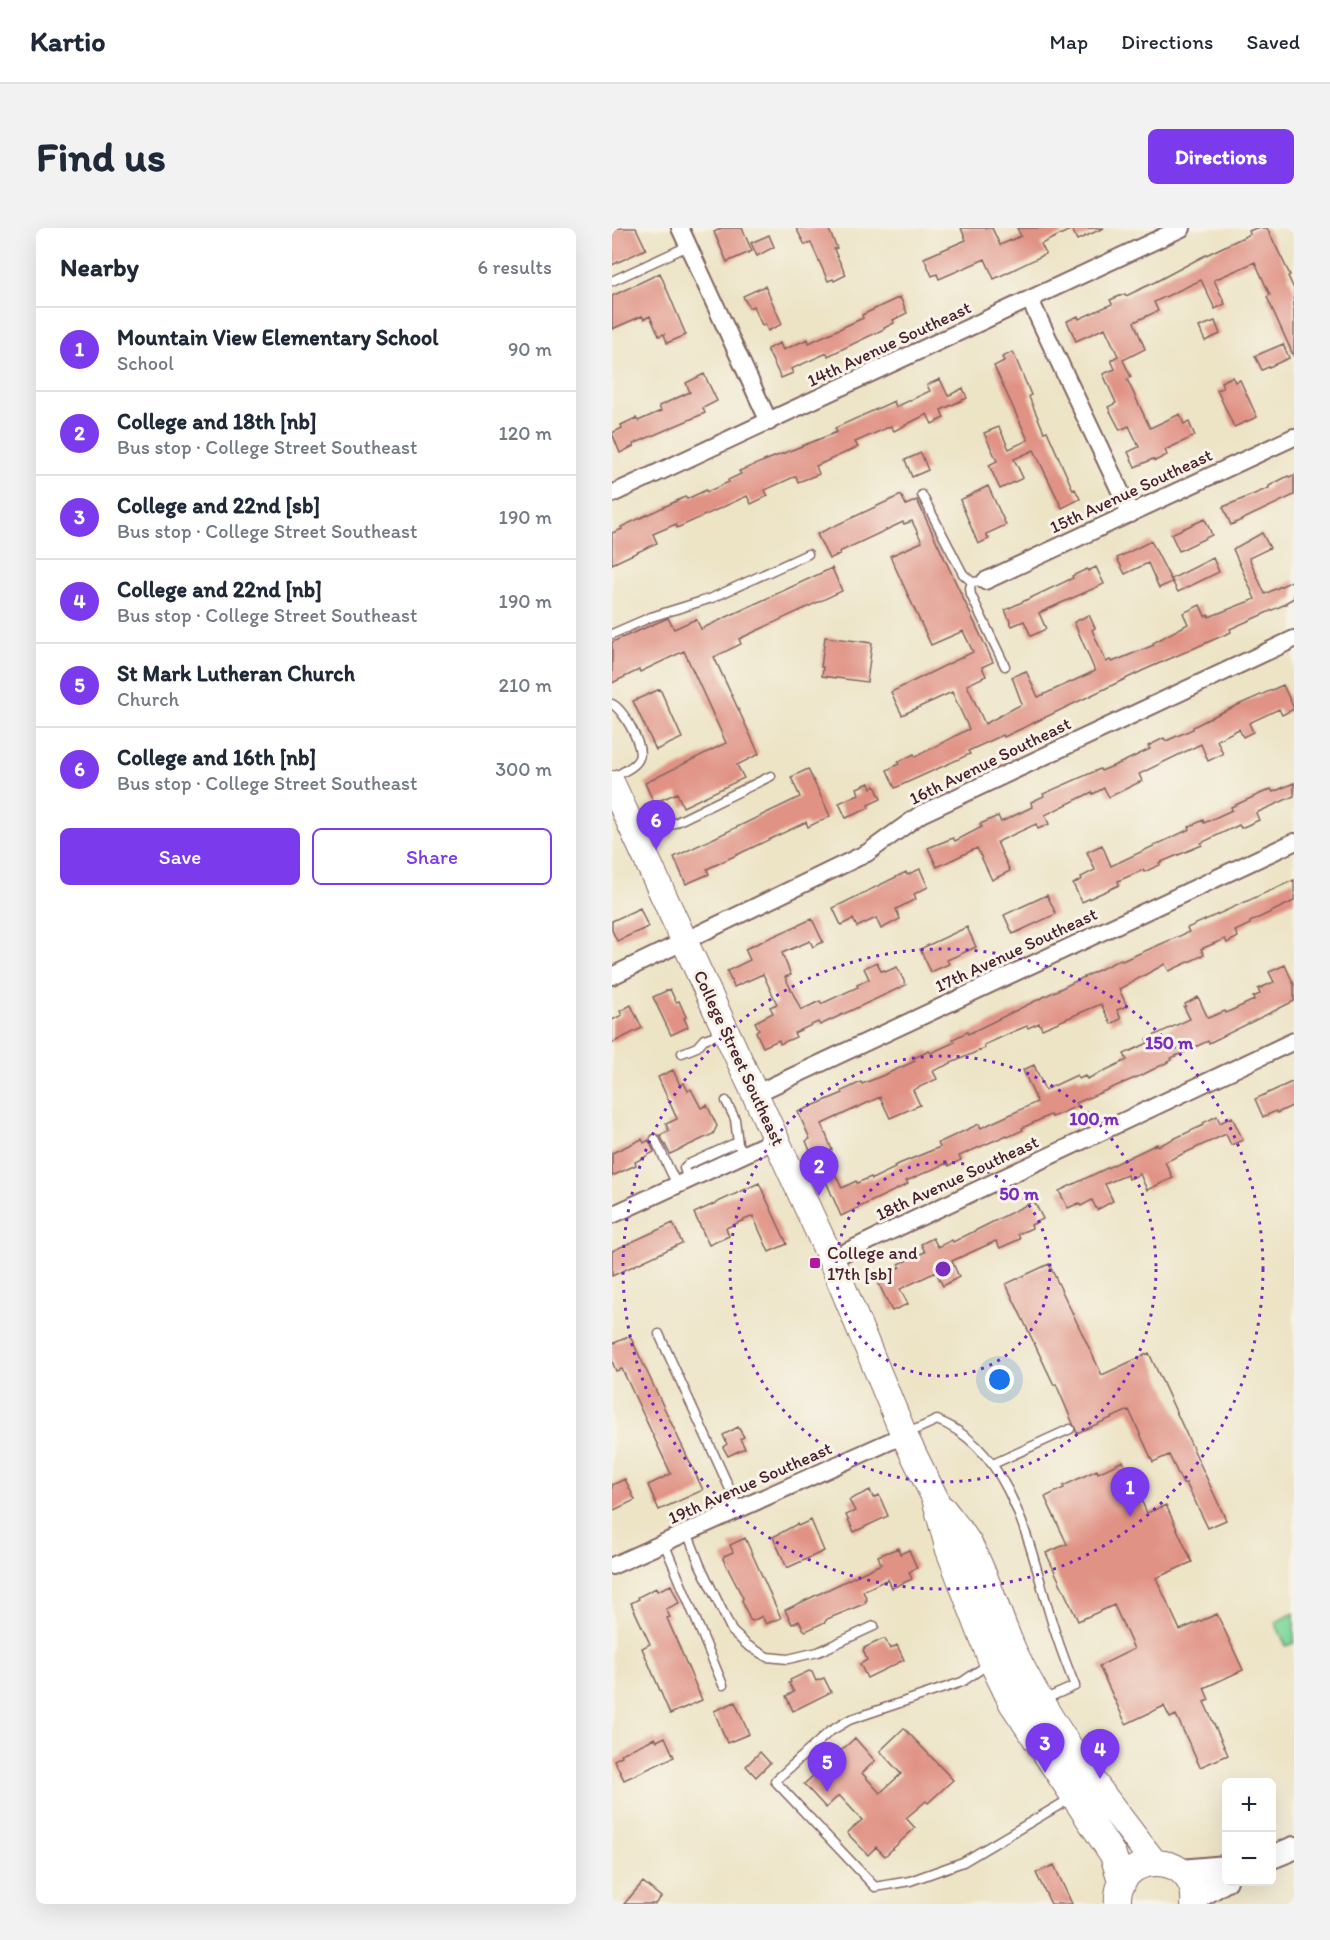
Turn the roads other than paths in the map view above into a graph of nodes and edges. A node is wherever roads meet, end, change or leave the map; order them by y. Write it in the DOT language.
graph roads {
  1 [pos="680,228"];
  2 [pos="1182,228"];
  3 [pos="688,246"];
  4 [pos="612,281"];
  5 [pos="1030,300"];
  6 [pos="770,422"];
  7 [pos="1294,437"];
  8 [pos="612,494"];
  9 [pos="922,495"];
  10 [pos="1131,513"];
  11 [pos="808,554"];
  12 [pos="978,582"];
  13 [pos="612,634"];
  14 [pos="1294,639"];
  15 [pos="1005,666"];
  16 [pos="612,704"];
  17 [pos="771,776"];
  18 [pos="612,778"];
  19 [pos="612,784"];
  20 [pos="639,840"];
  21 [pos="1294,842"];
  22 [pos="685,942"];
  23 [pos="612,976"];
  24 [pos="727,1032"];
  25 [pos="1294,1041"];
  26 [pos="682,1053"];
  27 [pos="755,1094"];
  28 [pos="726,1101"];
  29 [pos="655,1138"];
  30 [pos="777,1139"];
  31 [pos="740,1149"];
  32 [pos="683,1182"];
  33 [pos="612,1215"];
  34 [pos="831,1259"];
  35 [pos="659,1334"];
  36 [pos="1070,1429"];
  37 [pos="904,1435"];
  38 [pos="993,1464"];
  39 [pos="935,1498"];
  40 [pos="739,1509"];
  41 [pos="687,1532"];
  42 [pos="664,1543"];
  43 [pos="612,1566"];
  44 [pos="874,1626"];
  45 [pos="992,1662"];
  46 [pos="723,1685"];
  47 [pos="1042,1700"];
  48 [pos="1073,1797"];
  49 [pos="1294,1848"];
  50 [pos="1276,1855"];
  51 [pos="1154,1862"];
  52 [pos="1222,1867"];
  53 [pos="1181,1871"];
  54 [pos="1222,1883"];
  55 [pos="1117,1897"];
  56 [pos="1194,1902"];
  1 -- 3 [label="street"];
  2 -- 5 [label="street, 14th Avenue Southeast"];
  3 -- 4 [label="lane"];
  3 -- 6 [label="street"];
  5 -- 6 [label="street, 14th Avenue Southeast"];
  5 -- 10 [label="street"];
  6 -- 8 [label="street, 14th Avenue Southeast"];
  7 -- 10 [label="street, 15th Avenue Southeast"];
  9 -- 12 [label="lane"];
  10 -- 12 [label="street, 15th Avenue Southeast"];
  11 -- 13 [label="lane"];
  12 -- 15 [label="lane"];
  14 -- 22 [label="street, 16th Avenue Southeast"];
  16 -- 18 [label="lane"];
  17 -- 20 [label="lane"];
  19 -- 20 [label="main road, College Street Southeast"];
  20 -- 22 [label="main road, College Street Southeast"];
  21 -- 27 [label="street, 17th Avenue Southeast"];
  22 -- 23 [label="street, 16th Avenue Southeast"];
  22 -- 24 [label="main road, College Street Southeast"];
  24 -- 26 [label="lane"];
  24 -- 27 [label="main road, College Street Southeast"];
  25 -- 34 [label="street, 18th Avenue Southeast"];
  27 -- 30 [label="main road, College Street Southeast"];
  28 -- 31 [label="lane"];
  29 -- 32 [label="lane"];
  30 -- 31 [label="street"];
  30 -- 34 [label="main road, College Street Southeast"];
  31 -- 32 [label="street"];
  32 -- 33 [label="street"];
  34 -- 37 [label="main road, College Street Southeast"];
  35 -- 40 [label="lane"];
  36 -- 38 [label="lane"];
  37 -- 38 [label="lane"];
  37 -- 39 [label="main road, College Street Southeast"];
  37 -- 40 [label="street, 19th Avenue Southeast"];
  38 -- 47 [label="lane"];
  39 -- 45 [label="main road, College Street Southeast"];
  39 -- 47 [label="main road, College Street Southeast"];
  40 -- 41 [label="street, 19th Avenue Southeast"];
  41 -- 42 [label="street, 19th Avenue Southeast"];
  41 -- 44 [label="lane"];
  42 -- 43 [label="street, 19th Avenue Southeast"];
  42 -- 46 [label="lane"];
  45 -- 48 [label="main road, College Street Southeast"];
  45 -- 48 [label="lane"];
  47 -- 51 [label="main road, College Street Southeast"];
  48 -- 55 [label="main road, College Street Southeast"];
  49 -- 50 [label="street"];
  51 -- 53 [label="main road"];
  51 -- 55 [label="main road"];
  52 -- 53 [label="street"];
  53 -- 56 [label="main road"];
  54 -- 56 [label="street"];
}
